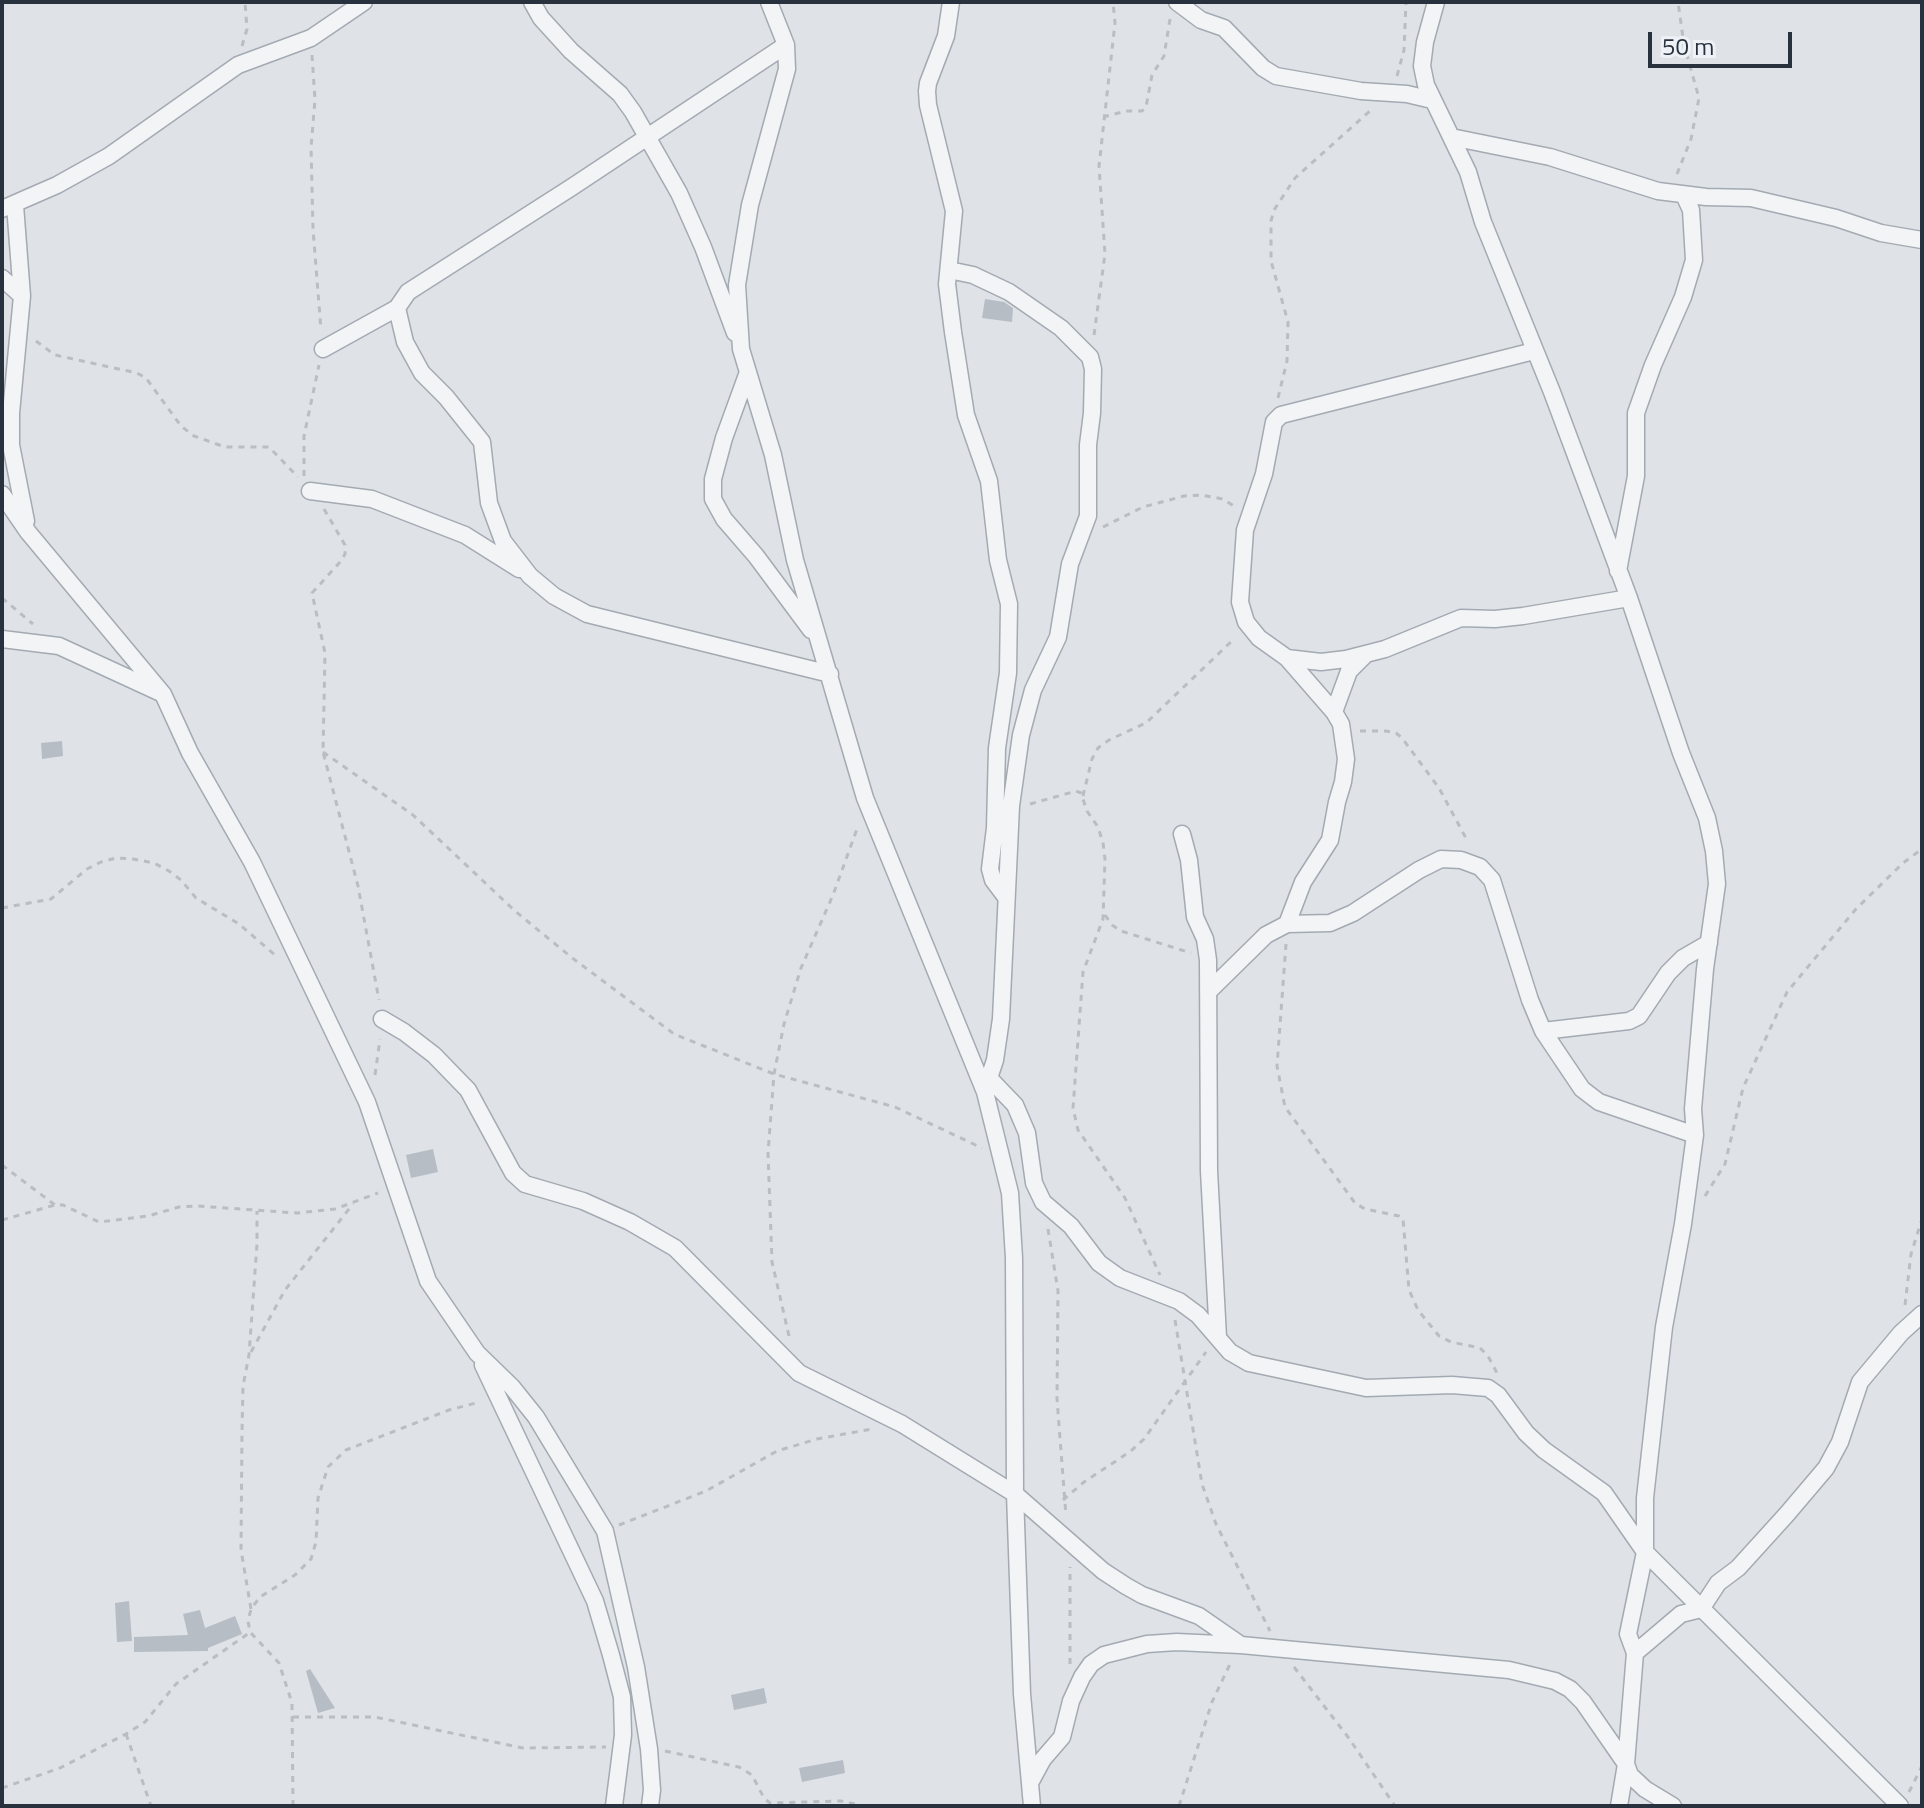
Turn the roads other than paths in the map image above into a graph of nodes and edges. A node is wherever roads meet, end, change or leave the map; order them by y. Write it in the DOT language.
graph roads {
  1 [pos="364,2"];
  2 [pos="532,2"];
  3 [pos="769,2"];
  4 [pos="951,2"];
  5 [pos="1436,2"];
  6 [pos="1180,4"];
  7 [pos="786,45"];
  8 [pos="1432,100"];
  9 [pos="1451,137"];
  10 [pos="647,138"];
  11 [pos="1678,194"];
  12 [pos="8,207"];
  13 [pos="1922,240"];
  14 [pos="949,270"];
  15 [pos="2,278"];
  16 [pos="22,296"];
  17 [pos="397,308"];
  18 [pos="323,349"];
  19 [pos="741,349"];
  20 [pos="1534,351"];
  21 [pos="748,372"];
  22 [pos="310,491"];
  23 [pos="2,494"];
  24 [pos="28,532"];
  25 [pos="1618,571"];
  26 [pos="530,576"];
  27 [pos="1629,598"];
  28 [pos="2,639"];
  29 [pos="820,641"];
  30 [pos="1365,655"];
  31 [pos="1287,658"];
  32 [pos="830,674"];
  33 [pos="163,694"];
  34 [pos="1337,718"];
  35 [pos="1182,834"];
  36 [pos="1005,896"];
  37 [pos="1287,924"];
  38 [pos="1709,943"];
  39 [pos="1208,992"];
  40 [pos="382,1019"];
  41 [pos="1543,1031"];
  42 [pos="987,1086"];
  43 [pos="1695,1135"];
  44 [pos="1922,1314"];
  45 [pos="1218,1337"];
  46 [pos="477,1353"];
  47 [pos="1015,1494"];
  48 [pos="1645,1552"];
  49 [pos="1701,1609"];
  50 [pos="1241,1645"];
  51 [pos="1635,1653"];
  52 [pos="1626,1764"];
  53 [pos="1030,1784"];
  54 [pos="1904,1799"];
  55 [pos="614,1806"];
  56 [pos="650,1806"];
  57 [pos="1032,1806"];
  58 [pos="1619,1806"];
  59 [pos="1673,1806"];
  1 -- 12 [label="street"];
  2 -- 10 [label="street"];
  3 -- 7 [label="street"];
  4 -- 14 [label="street"];
  5 -- 8 [label="street"];
  6 -- 8 [label="street"];
  7 -- 10 [label="street"];
  7 -- 19 [label="street"];
  8 -- 9 [label="street"];
  9 -- 11 [label="street"];
  9 -- 20 [label="street"];
  10 -- 17 [label="street"];
  10 -- 19 [label="street"];
  11 -- 13 [label="street"];
  11 -- 25 [label="street"];
  12 -- 16 [label="street"];
  14 -- 36 [label="street"];
  14 -- 36 [label="street"];
  15 -- 16 [label="street"];
  16 -- 24 [label="street"];
  17 -- 18 [label="street"];
  17 -- 26 [label="street"];
  19 -- 21 [label="street"];
  20 -- 25 [label="street"];
  20 -- 31 [label="street"];
  21 -- 29 [label="street"];
  21 -- 29 [label="street"];
  22 -- 26 [label="street"];
  23 -- 24 [label="street"];
  24 -- 33 [label="street"];
  25 -- 27 [label="street"];
  26 -- 32 [label="street"];
  27 -- 30 [label="street"];
  27 -- 38 [label="street"];
  28 -- 33 [label="street"];
  29 -- 32 [label="street"];
  30 -- 31 [label="street"];
  30 -- 34 [label="street"];
  31 -- 34 [label="street"];
  32 -- 42 [label="street"];
  33 -- 46 [label="street"];
  34 -- 37 [label="street"];
  35 -- 39 [label="street"];
  36 -- 42 [label="street"];
  37 -- 39 [label="street"];
  37 -- 41 [label="street"];
  38 -- 41 [label="street"];
  38 -- 43 [label="street"];
  39 -- 45 [label="street"];
  40 -- 47 [label="street"];
  41 -- 43 [label="street"];
  42 -- 45 [label="street"];
  42 -- 47 [label="street"];
  43 -- 48 [label="street"];
  44 -- 49 [label="street"];
  45 -- 48 [label="street"];
  46 -- 55 [label="street"];
  46 -- 56 [label="street"];
  47 -- 50 [label="street"];
  47 -- 53 [label="street"];
  48 -- 49 [label="street"];
  48 -- 51 [label="street"];
  49 -- 51 [label="street"];
  49 -- 54 [label="street"];
  50 -- 52 [label="street"];
  50 -- 53 [label="street"];
  51 -- 52 [label="street"];
  52 -- 58 [label="street"];
  52 -- 59 [label="street"];
  53 -- 57 [label="street"];
}
